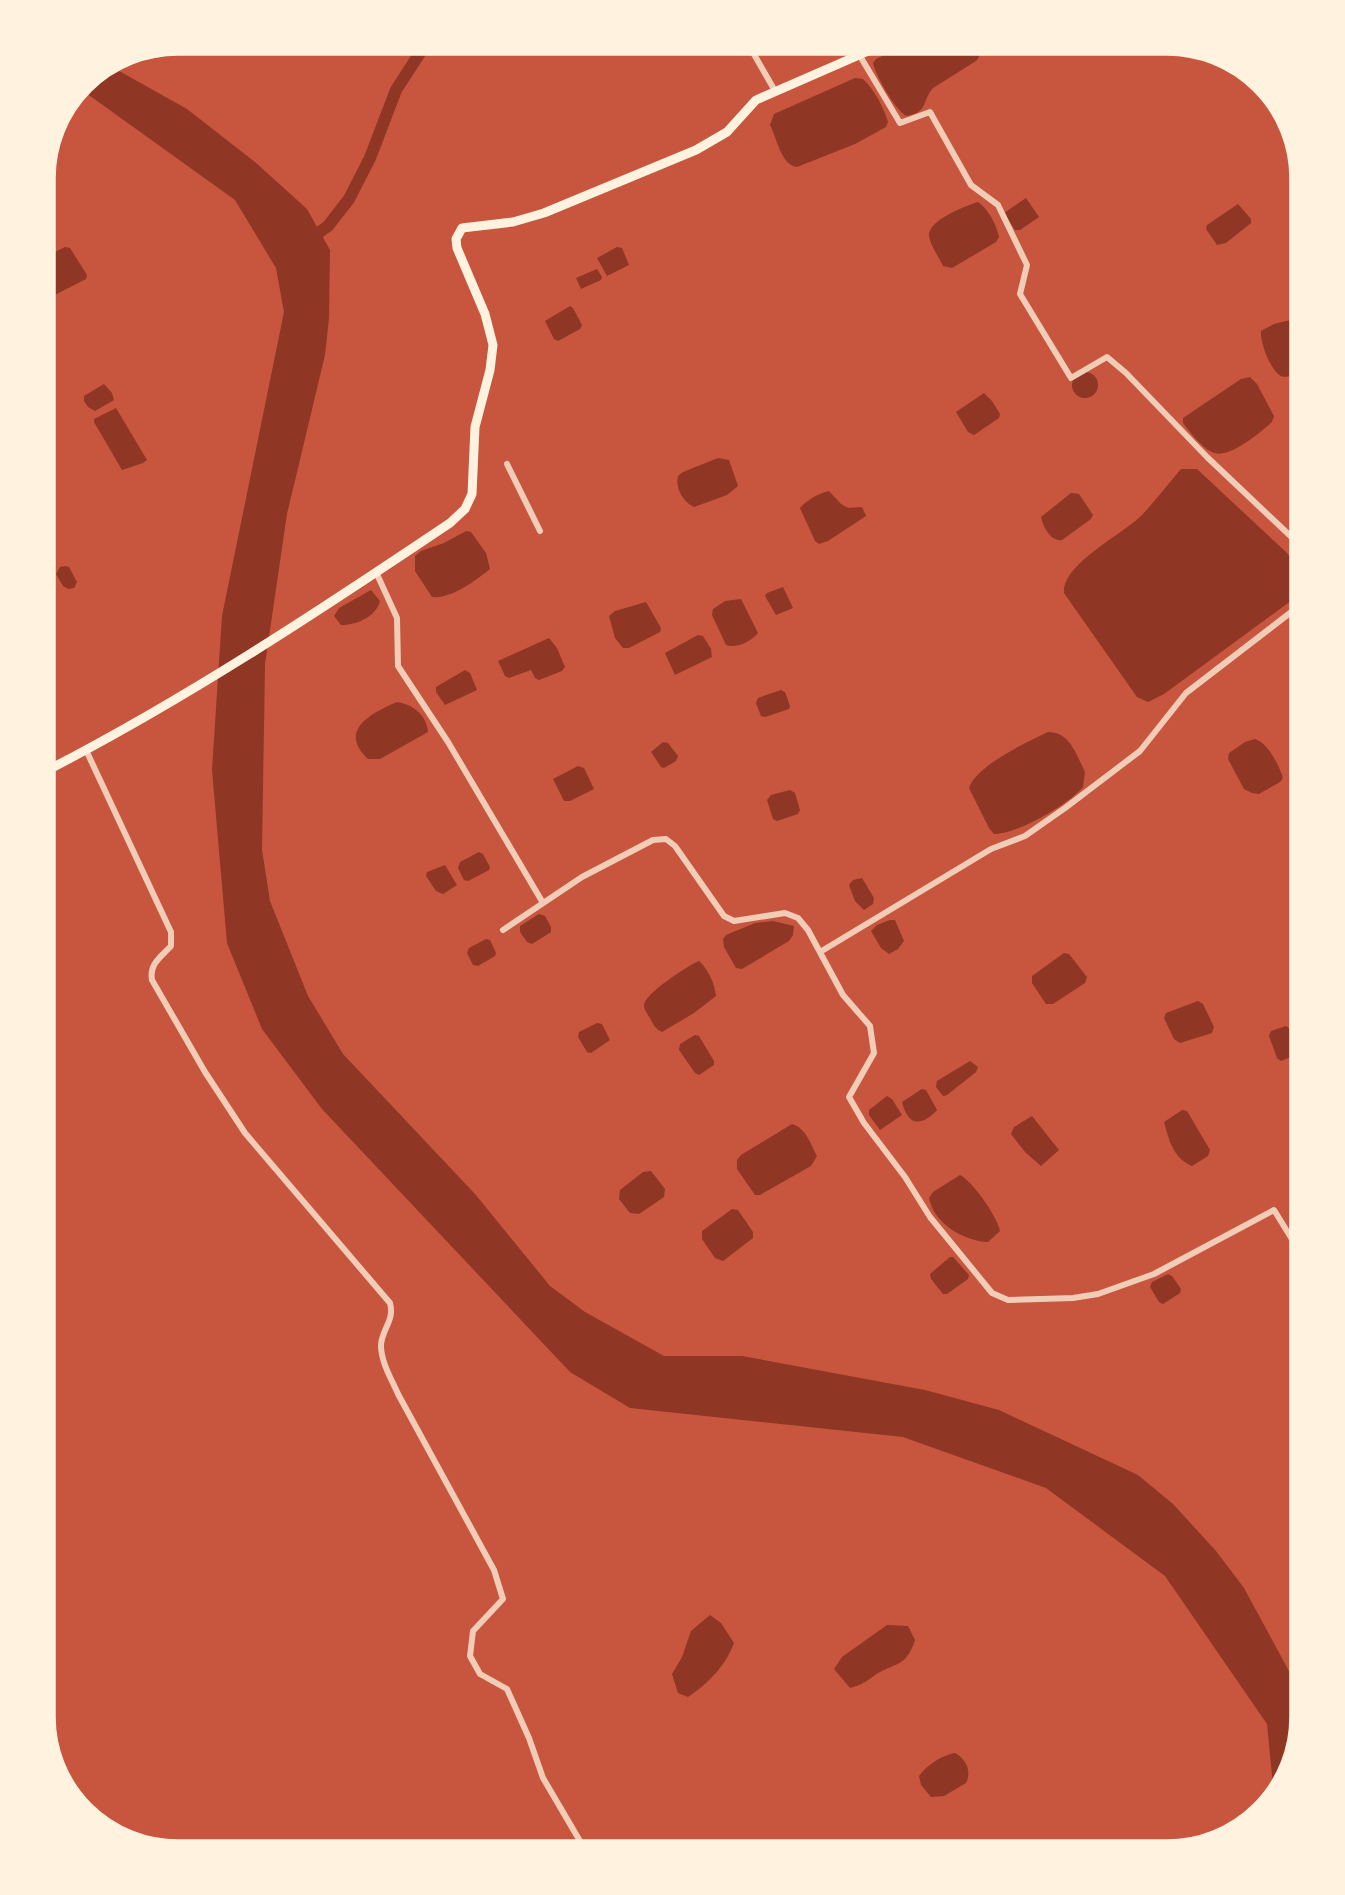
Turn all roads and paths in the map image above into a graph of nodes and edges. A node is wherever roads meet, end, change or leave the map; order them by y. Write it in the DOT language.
graph roads {
  1 [pos="754,55"];
  2 [pos="860,56"];
  3 [pos="775,91"];
  4 [pos="507,464"];
  5 [pos="540,531"];
  6 [pos="1291,537"];
  7 [pos="376,572"];
  8 [pos="1291,612"];
  9 [pos="86,750"];
  10 [pos="55,766"];
  11 [pos="543,903"];
  12 [pos="503,930"];
  13 [pos="820,952"];
  14 [pos="1291,1238"];
  15 [pos="580,1840"];
  1 -- 3 [label="street"];
  2 -- 3 [label="main road"];
  2 -- 6 [label="street"];
  3 -- 7 [label="main road"];
  4 -- 5 [label="street"];
  7 -- 9 [label="main road"];
  7 -- 11 [label="street"];
  8 -- 13 [label="street"];
  9 -- 10 [label="main road"];
  9 -- 15 [label="street"];
  11 -- 12 [label="street"];
  11 -- 13 [label="street"];
  13 -- 14 [label="street"];
}
